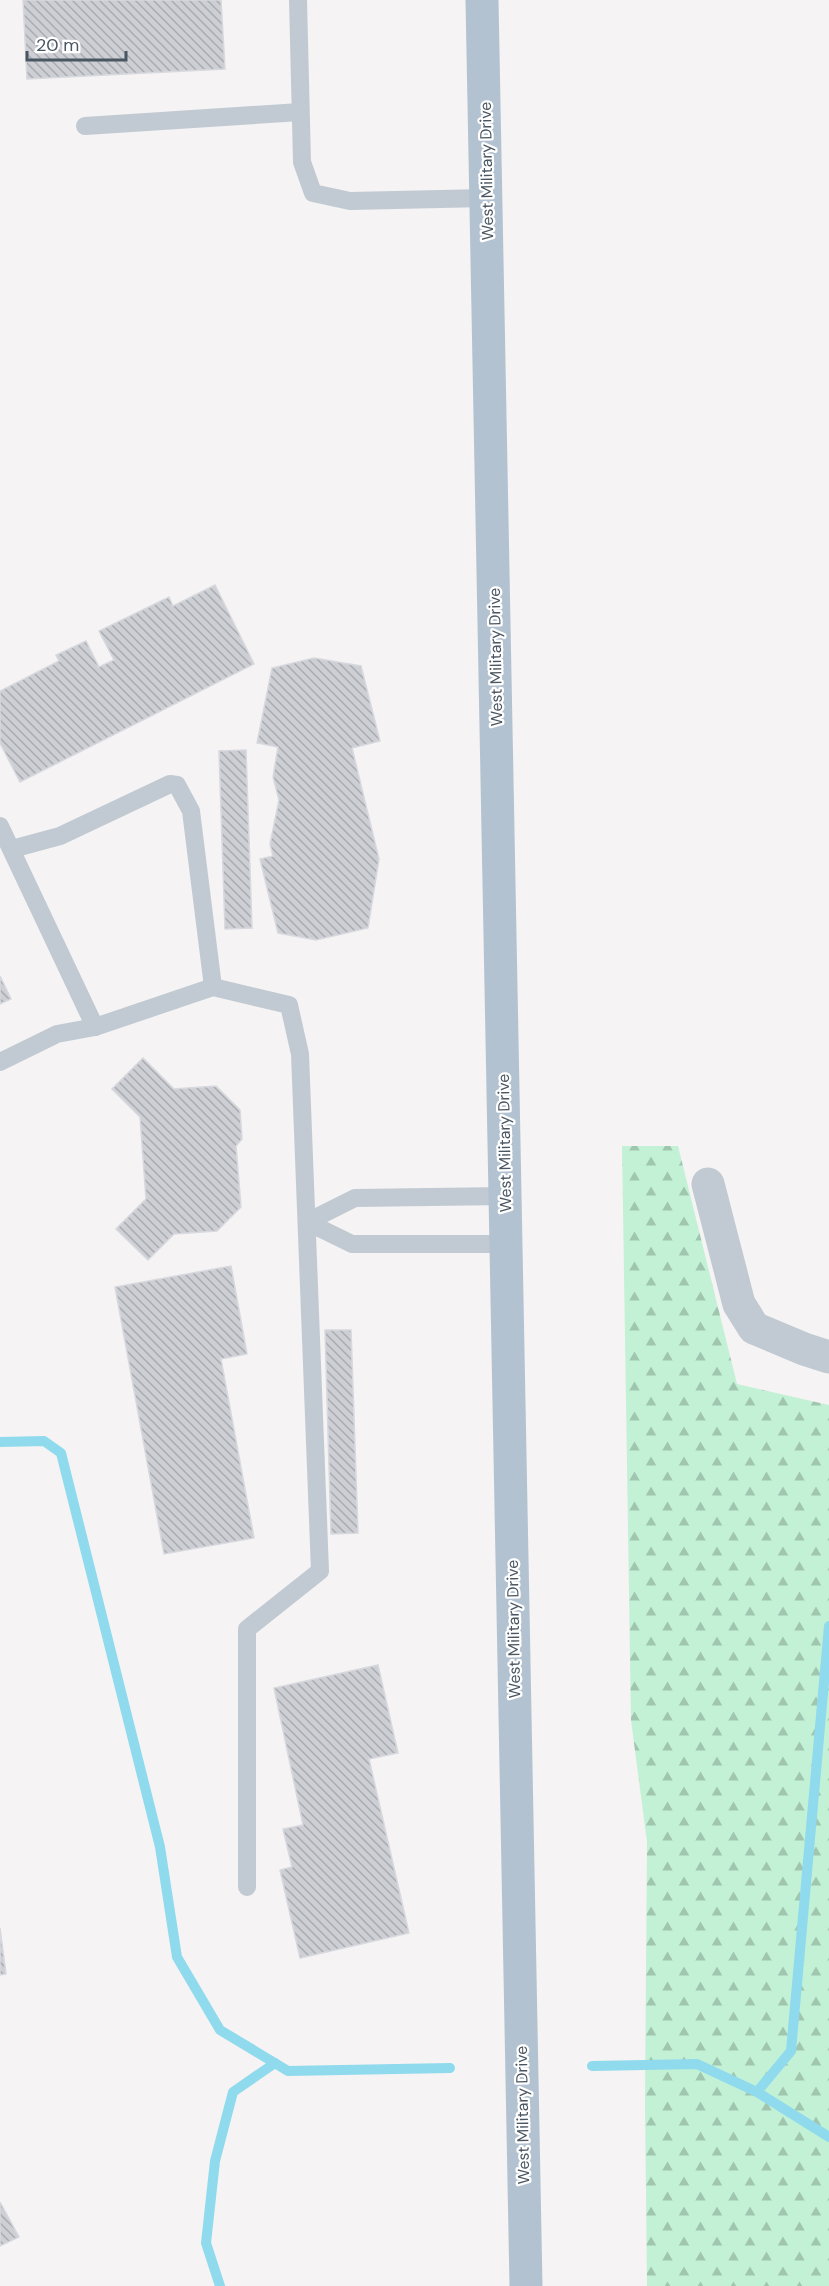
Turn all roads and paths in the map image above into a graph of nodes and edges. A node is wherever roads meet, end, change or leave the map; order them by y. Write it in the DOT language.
graph roads {
  1 [pos="298,0"];
  2 [pos="482,0"];
  3 [pos="300,112"];
  4 [pos="85,126"];
  5 [pos="486,198"];
  6 [pos="0,826"];
  7 [pos="12,849"];
  8 [pos="213,987"];
  9 [pos="95,1026"];
  10 [pos="0,1062"];
  11 [pos="708,1184"];
  12 [pos="506,1196"];
  13 [pos="307,1222"];
  14 [pos="505,1244"];
  15 [pos="829,1357"];
  16 [pos="248,1887"];
  17 [pos="526,2286"];
  1 -- 3 [label="lane"];
  2 -- 5 [label="main road, West Military Drive"];
  3 -- 4 [label="lane"];
  3 -- 5 [label="lane"];
  5 -- 12 [label="main road, West Military Drive"];
  6 -- 7 [label="lane"];
  7 -- 8 [label="lane"];
  7 -- 9 [label="lane"];
  8 -- 9 [label="lane"];
  8 -- 13 [label="lane"];
  9 -- 10 [label="lane"];
  11 -- 15 [label="street"];
  12 -- 13 [label="lane"];
  12 -- 14 [label="main road, West Military Drive"];
  13 -- 14 [label="lane"];
  13 -- 16 [label="lane"];
  14 -- 17 [label="main road, West Military Drive"];
}
